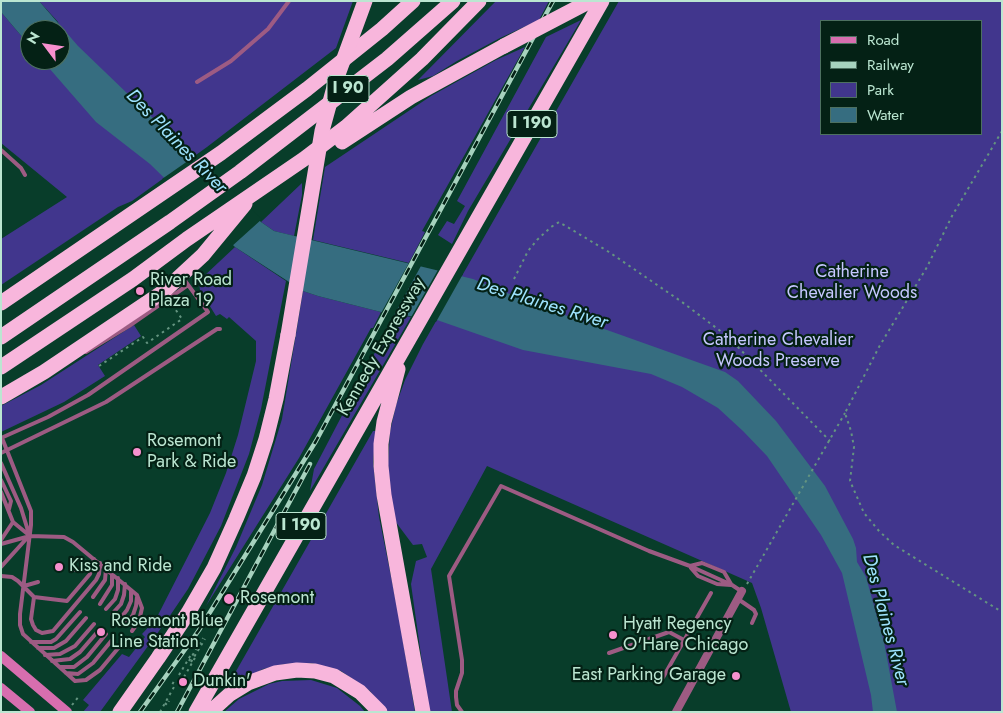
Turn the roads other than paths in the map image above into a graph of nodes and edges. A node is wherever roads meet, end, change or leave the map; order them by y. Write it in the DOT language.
graph roads {
  1 [pos="289,1"];
  2 [pos="365,1"];
  3 [pos="412,1"];
  4 [pos="453,1"];
  5 [pos="479,1"];
  6 [pos="590,1"];
  7 [pos="602,1"];
  8 [pos="197,82"];
  9 [pos="1,150"];
  10 [pos="304,159"];
  11 [pos="25,175"];
  12 [pos="257,190"];
  13 [pos="165,254"];
  14 [pos="185,281"];
  15 [pos="1,303"];
  16 [pos="220,329"];
  17 [pos="1,337"];
  18 [pos="407,340"];
  19 [pos="79,357"];
  20 [pos="1,359"];
  21 [pos="62,366"];
  22 [pos="1,367"];
  23 [pos="44,372"];
  24 [pos="1,397"];
  25 [pos="2,438"];
  26 [pos="6,451"];
  27 [pos="1,453"];
  28 [pos="1,463"];
  29 [pos="1,480"];
  30 [pos="1,492"];
  31 [pos="1,505"];
  32 [pos="9,511"];
  33 [pos="13,522"];
  34 [pos="30,536"];
  35 [pos="1,540"];
  36 [pos="1,544"];
  37 [pos="94,558"];
  38 [pos="100,563"];
  39 [pos="690,566"];
  40 [pos="1,567"];
  41 [pos="93,567"];
  42 [pos="106,569"];
  43 [pos="75,570"];
  44 [pos="112,574"];
  45 [pos="1,576"];
  46 [pos="118,578"];
  47 [pos="38,582"];
  48 [pos="125,584"];
  49 [pos="732,585"];
  50 [pos="24,586"];
  51 [pos="131,590"];
  52 [pos="742,591"];
  53 [pos="711,593"];
  54 [pos="137,595"];
  55 [pos="34,596"];
  56 [pos="93,598"];
  57 [pos="738,599"];
  58 [pos="100,604"];
  59 [pos="106,609"];
  60 [pos="80,612"];
  61 [pos="112,614"];
  62 [pos="86,618"];
  63 [pos="119,620"];
  64 [pos="752,623"];
  65 [pos="94,624"];
  66 [pos="125,625"];
  67 [pos="100,629"];
  68 [pos="132,631"];
  69 [pos="106,634"];
  70 [pos="112,640"];
  71 [pos="684,640"];
  72 [pos="31,642"];
  73 [pos="120,646"];
  74 [pos="38,648"];
  75 [pos="609,653"];
  76 [pos="45,655"];
  77 [pos="1,656"];
  78 [pos="52,660"];
  79 [pos="60,667"];
  80 [pos="66,673"];
  81 [pos="662,681"];
  82 [pos="1,688"];
  83 [pos="70,708"];
  84 [pos="30,712"];
  85 [pos="120,712"];
  86 [pos="196,712"];
  87 [pos="210,712"];
  88 [pos="380,712"];
  89 [pos="423,712"];
  90 [pos="462,712"];
  91 [pos="676,712"];
  1 -- 8 [label="lane"];
  2 -- 85 [label="highway, bridge"];
  3 -- 15 [label="highway, I 90"];
  4 -- 17 [label="highway, I 90"];
  5 -- 10 [label="highway, I 90"];
  6 -- 10 [label="highway, bridge"];
  7 -- 18 [label="highway, Kennedy Expressway / I 190"];
  9 -- 11 [label="lane"];
  10 -- 12 [label="highway, I 90"];
  12 -- 13 [label="highway, I 90"];
  12 -- 14 [label="highway, I 90"];
  13 -- 20 [label="highway, I 90"];
  13 -- 22 [label="highway, I 90"];
  14 -- 19 [label="lane"];
  14 -- 23 [label="highway, I 90"];
  14 -- 25 [label="lane"];
  16 -- 26 [label="lane"];
  18 -- 86 [label="highway, Kennedy Expressway / I 190"];
  18 -- 89 [label="highway"];
  21 -- 23 [label="lane"];
  23 -- 24 [label="highway, I 90"];
  25 -- 26 [label="lane"];
  26 -- 27 [label="lane"];
  26 -- 34 [label="lane"];
  28 -- 34 [label="lane"];
  29 -- 32 [label="lane"];
  30 -- 32 [label="lane"];
  31 -- 32 [label="lane"];
  32 -- 33 [label="lane"];
  33 -- 34 [label="lane"];
  33 -- 35 [label="lane"];
  34 -- 36 [label="lane"];
  34 -- 37 [label="lane"];
  34 -- 40 [label="lane"];
  34 -- 50 [label="lane"];
  37 -- 38 [label="lane"];
  37 -- 41 [label="lane"];
  38 -- 42 [label="lane"];
  38 -- 55 [label="lane"];
  39 -- 49 [label="lane"];
  39 -- 49 [label="lane"];
  39 -- 90 [label="lane"];
  41 -- 43 [label="lane"];
  41 -- 55 [label="lane"];
  42 -- 44 [label="lane"];
  42 -- 56 [label="lane"];
  44 -- 46 [label="lane"];
  44 -- 58 [label="lane"];
  45 -- 50 [label="lane"];
  46 -- 48 [label="lane"];
  46 -- 59 [label="lane"];
  47 -- 50 [label="lane"];
  48 -- 51 [label="lane"];
  48 -- 61 [label="lane"];
  49 -- 52 [label="lane"];
  50 -- 55 [label="lane"];
  50 -- 72 [label="lane"];
  51 -- 54 [label="lane"];
  51 -- 63 [label="lane"];
  52 -- 57 [label="street"];
  53 -- 71 [label="lane"];
  54 -- 66 [label="lane"];
  54 -- 68 [label="lane"];
  57 -- 64 [label="lane"];
  57 -- 91 [label="street"];
  60 -- 72 [label="lane"];
  62 -- 74 [label="lane"];
  65 -- 76 [label="lane"];
  67 -- 78 [label="lane"];
  69 -- 79 [label="lane"];
  70 -- 80 [label="lane"];
  71 -- 75 [label="lane"];
  71 -- 81 [label="lane"];
  72 -- 74 [label="lane"];
  73 -- 80 [label="lane"];
  74 -- 76 [label="lane"];
  76 -- 78 [label="lane"];
  77 -- 83 [label="main road"];
  78 -- 79 [label="lane"];
  79 -- 80 [label="lane"];
  82 -- 84 [label="main road"];
  87 -- 88 [label="highway"];
}
